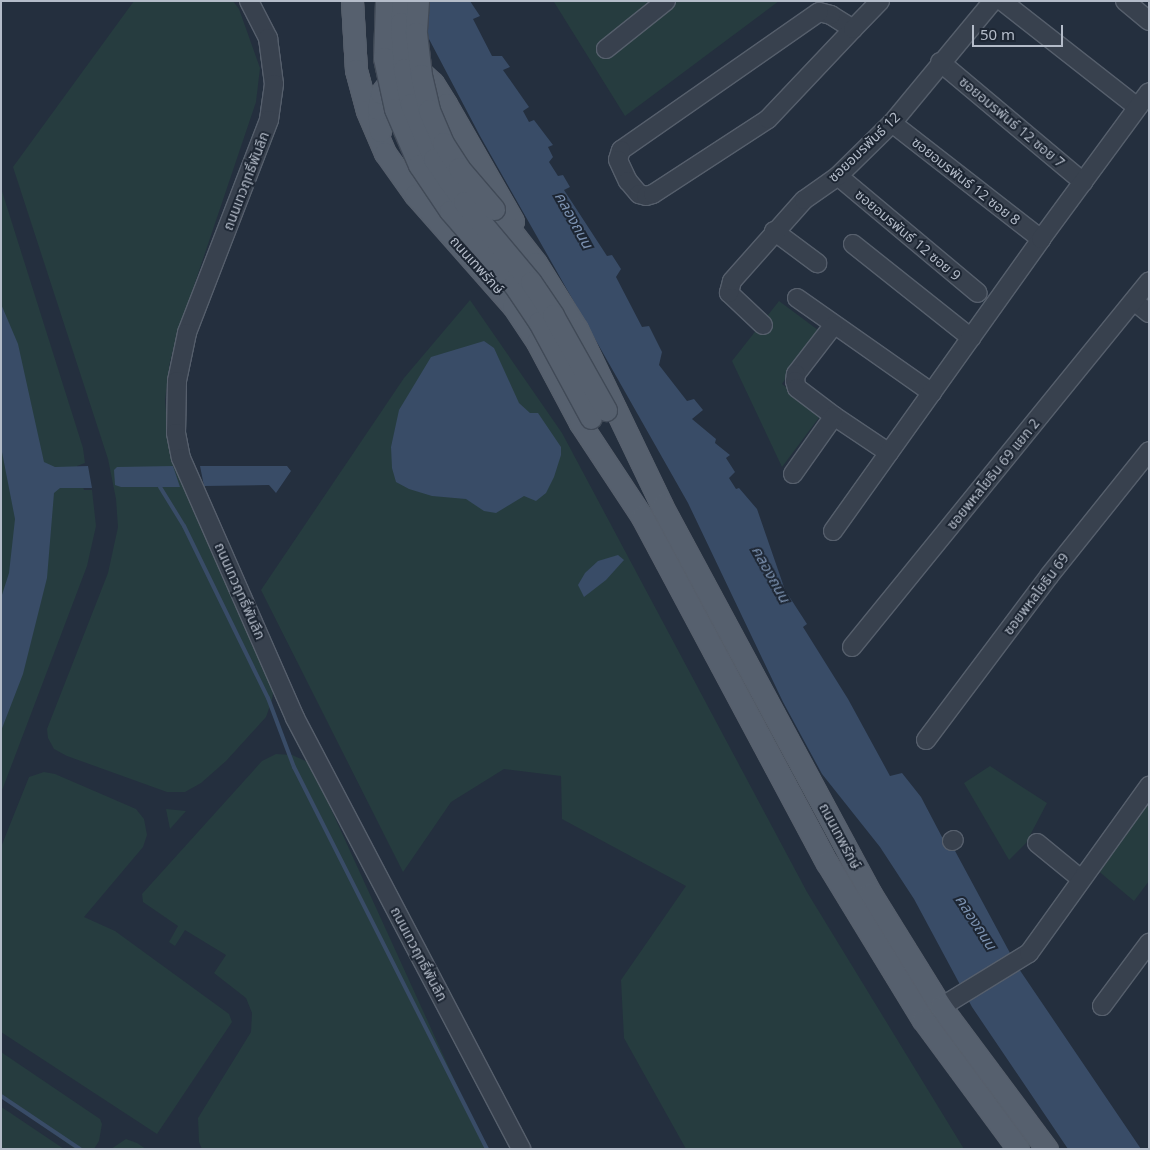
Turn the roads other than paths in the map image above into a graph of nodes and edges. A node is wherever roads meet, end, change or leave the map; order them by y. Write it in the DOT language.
graph roads {
  1 [pos="249,1"];
  2 [pos="352,1"];
  3 [pos="386,1"];
  4 [pos="403,1"];
  5 [pos="418,1"];
  6 [pos="666,1"];
  7 [pos="880,1"];
  8 [pos="993,1"];
  9 [pos="1002,1"];
  10 [pos="1125,1"];
  11 [pos="1149,21"];
  12 [pos="853,29"];
  13 [pos="606,49"];
  14 [pos="940,62"];
  15 [pos="1149,92"];
  16 [pos="1137,107"];
  17 [pos="892,123"];
  18 [pos="385,153"];
  19 [pos="838,176"];
  20 [pos="1083,182"];
  21 [pos="774,231"];
  22 [pos="1041,239"];
  23 [pos="853,244"];
  24 [pos="817,263"];
  25 [pos="536,264"];
  26 [pos="1149,282"];
  27 [pos="978,293"];
  28 [pos="797,298"];
  29 [pos="1134,301"];
  30 [pos="1149,313"];
  31 [pos="763,325"];
  32 [pos="833,326"];
  33 [pos="971,338"];
  34 [pos="932,393"];
  35 [pos="599,414"];
  36 [pos="834,416"];
  37 [pos="1149,451"];
  38 [pos="889,453"];
  39 [pos="793,474"];
  40 [pos="662,506"];
  41 [pos="642,518"];
  42 [pos="833,531"];
  43 [pos="852,647"];
  44 [pos="926,740"];
  45 [pos="1149,786"];
  46 [pos="1037,843"];
  47 [pos="1081,879"];
  48 [pos="1149,943"];
  49 [pos="1102,1006"];
  50 [pos="941,1007"];
  51 [pos="521,1149"];
  52 [pos="1018,1149"];
  53 [pos="1047,1149"];
  1 -- 51 [label="street, ถนนเทวฤทธิ์พันลึก"];
  2 -- 18 [label="main road, ถนนเทพรักษ์"];
  3 -- 35 [label="main road, ถนนเทพรักษ์, bridge"];
  4 -- 35 [label="main road, ถนนเทพรักษ์, bridge"];
  5 -- 25 [label="main road, ถนนเทพรักษ์, bridge"];
  6 -- 13 [label="street"];
  7 -- 12 [label="street"];
  8 -- 14 [label="street, ซอยอมรพันธ์ 12"];
  9 -- 16 [label="street"];
  10 -- 11 [label="street"];
  12 -- 12 [label="street"];
  14 -- 17 [label="street, ซอยอมรพันธ์ 12"];
  14 -- 20 [label="street, ซอยอมรพันธ์ 12 ซอย 7"];
  15 -- 16 [label="street"];
  16 -- 20 [label="street"];
  17 -- 19 [label="street, ซอยอมรพันธ์ 12"];
  17 -- 22 [label="street, ซอยอมรพันธ์ 12 ซอย 8"];
  18 -- 25 [label="main road"];
  18 -- 41 [label="main road, ถนนเทพรักษ์"];
  19 -- 21 [label="street, ซอยอมรพันธ์ 12"];
  19 -- 27 [label="street, ซอยอมรพันธ์ 12 ซอย 9"];
  20 -- 22 [label="street"];
  21 -- 24 [label="street"];
  21 -- 31 [label="street, ซอยอมรพันธ์ 12"];
  22 -- 33 [label="street"];
  23 -- 33 [label="street"];
  25 -- 40 [label="main road, ถนนเทพรักษ์"];
  26 -- 29 [label="street, ซอยพหลโยธิน 69 แยก 2"];
  28 -- 32 [label="street"];
  29 -- 30 [label="street"];
  29 -- 43 [label="street, ซอยพหลโยธิน 69 แยก 2"];
  32 -- 34 [label="street"];
  32 -- 36 [label="street"];
  33 -- 34 [label="street"];
  34 -- 38 [label="street"];
  35 -- 40 [label="main road, ถนนเทพรักษ์"];
  35 -- 41 [label="main road, ถนนเทพรักษ์"];
  36 -- 38 [label="street"];
  36 -- 39 [label="street"];
  37 -- 44 [label="street, ซอยพหลโยธิน 69"];
  38 -- 42 [label="street"];
  40 -- 50 [label="main road, ถนนเทพรักษ์"];
  41 -- 52 [label="main road, ถนนเทพรักษ์"];
  45 -- 47 [label="street"];
  46 -- 47 [label="street"];
  47 -- 50 [label="street"];
  48 -- 49 [label="street"];
  50 -- 53 [label="main road, ถนนเทพรักษ์"];
}
